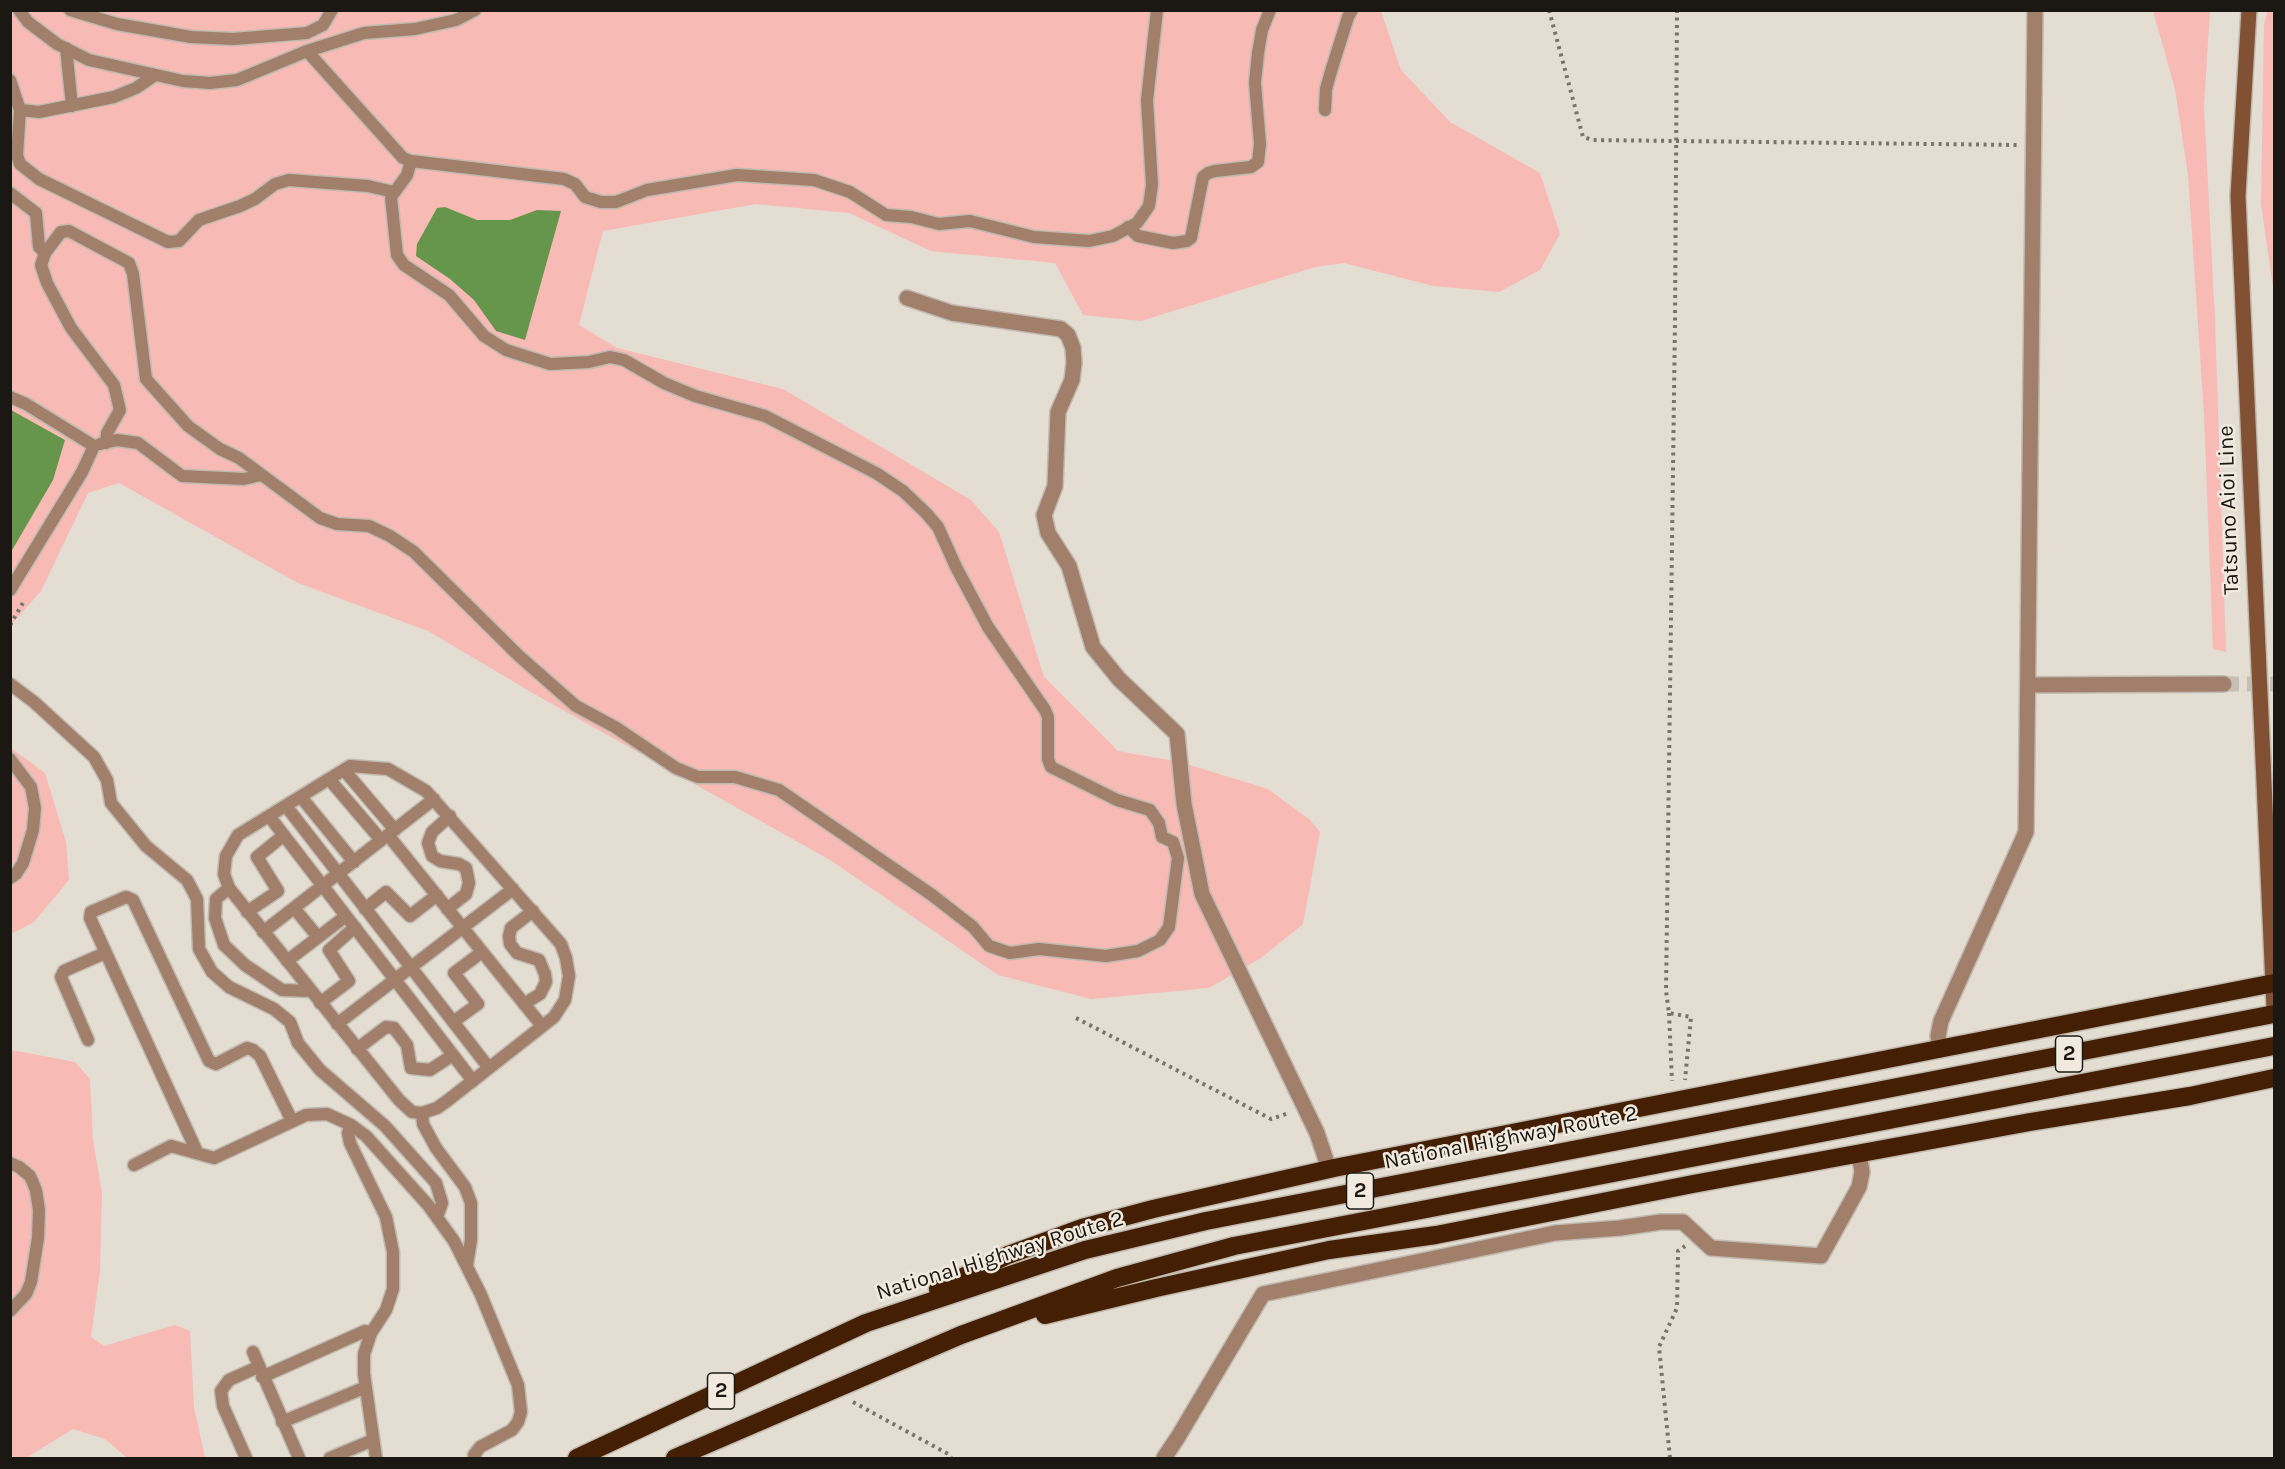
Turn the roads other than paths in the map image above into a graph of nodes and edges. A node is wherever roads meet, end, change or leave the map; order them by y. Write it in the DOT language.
graph roads {
  1 [pos="19,10"];
  2 [pos="70,10"];
  3 [pos="332,10"];
  4 [pos="475,10"];
  5 [pos="1156,10"];
  6 [pos="1270,10"];
  7 [pos="1352,10"];
  8 [pos="2035,10"];
  9 [pos="2248,10"];
  10 [pos="66,48"];
  11 [pos="307,51"];
  12 [pos="155,75"];
  13 [pos="10,80"];
  14 [pos="72,106"];
  15 [pos="20,110"];
  16 [pos="1325,110"];
  17 [pos="411,161"];
  18 [pos="394,192"];
  19 [pos="10,193"];
  20 [pos="1128,227"];
  21 [pos="45,252"];
  22 [pos="907,298"];
  23 [pos="10,397"];
  24 [pos="100,444"];
  25 [pos="261,475"];
  26 [pos="10,590"];
  27 [pos="10,684"];
  28 [pos="2224,684"];
  29 [pos="2028,685"];
  30 [pos="10,759"];
  31 [pos="344,770"];
  32 [pos="329,779"];
  33 [pos="301,797"];
  34 [pos="434,800"];
  35 [pos="286,806"];
  36 [pos="269,816"];
  37 [pos="450,816"];
  38 [pos="388,835"];
  39 [pos="284,836"];
  40 [pos="354,862"];
  41 [pos="338,874"];
  42 [pos="10,878"];
  43 [pos="323,886"];
  44 [pos="229,888"];
  45 [pos="513,889"];
  46 [pos="437,895"];
  47 [pos="294,908"];
  48 [pos="365,909"];
  49 [pos="447,909"];
  50 [pos="533,911"];
  51 [pos="247,912"];
  52 [pos="345,916"];
  53 [pos="355,927"];
  54 [pos="462,928"];
  55 [pos="263,932"];
  56 [pos="318,937"];
  57 [pos="482,952"];
  58 [pos="105,953"];
  59 [pos="287,962"];
  60 [pos="411,967"];
  61 [pos="395,980"];
  62 [pos="2273,983"];
  63 [pos="311,992"];
  64 [pos="321,1003"];
  65 [pos="524,1004"];
  66 [pos="2274,1008"];
  67 [pos="2274,1014"];
  68 [pos="453,1022"];
  69 [pos="337,1024"];
  70 [pos="542,1026"];
  71 [pos="88,1040"];
  72 [pos="2274,1046"];
  73 [pos="1941,1048"];
  74 [pos="357,1049"];
  75 [pos="453,1055"];
  76 [pos="489,1068"];
  77 [pos="2274,1078"];
  78 [pos="473,1081"];
  79 [pos="422,1113"];
  80 [pos="292,1121"];
  81 [pos="351,1125"];
  82 [pos="196,1152"];
  83 [pos="1859,1153"];
  84 [pos="10,1163"];
  85 [pos="134,1165"];
  86 [pos="1329,1169"];
  87 [pos="437,1217"];
  88 [pos="1465,1229"];
  89 [pos="1470,1251"];
  90 [pos="467,1265"];
  91 [pos="10,1311"];
  92 [pos="866,1323"];
  93 [pos="371,1333"];
  94 [pos="961,1335"];
  95 [pos="253,1352"];
  96 [pos="260,1372"];
  97 [pos="366,1387"];
  98 [pos="282,1422"];
  99 [pos="373,1440"];
  100 [pos="246,1458"];
  101 [pos="299,1458"];
  102 [pos="330,1458"];
  103 [pos="376,1458"];
  104 [pos="475,1458"];
  105 [pos="577,1458"];
  106 [pos="675,1458"];
  107 [pos="1164,1458"];
  1 -- 10 [label="lane"];
  2 -- 3 [label="lane"];
  4 -- 11 [label="lane"];
  5 -- 20 [label="lane"];
  6 -- 20 [label="lane"];
  7 -- 16 [label="lane"];
  8 -- 29 [label="street"];
  9 -- 62 [label="main road, Tatsuno Aioi Line"];
  10 -- 12 [label="lane"];
  10 -- 14 [label="lane"];
  11 -- 12 [label="lane"];
  11 -- 17 [label="lane"];
  12 -- 14 [label="lane"];
  13 -- 15 [label="lane"];
  14 -- 15 [label="lane"];
  15 -- 18 [label="lane"];
  17 -- 18 [label="lane"];
  17 -- 20 [label="lane"];
  18 -- 25 [label="lane"];
  19 -- 21 [label="lane"];
  21 -- 24 [label="lane"];
  21 -- 25 [label="lane"];
  22 -- 86 [label="street"];
  23 -- 24 [label="lane"];
  24 -- 25 [label="lane"];
  24 -- 26 [label="lane"];
  27 -- 87 [label="lane"];
  28 -- 29 [label="street"];
  29 -- 73 [label="street"];
  30 -- 42 [label="lane"];
  31 -- 32 [label="lane"];
  31 -- 34 [label="lane"];
  31 -- 38 [label="lane"];
  32 -- 33 [label="lane"];
  32 -- 38 [label="lane"];
  33 -- 35 [label="lane"];
  33 -- 40 [label="lane"];
  34 -- 37 [label="lane"];
  34 -- 38 [label="lane"];
  35 -- 36 [label="lane"];
  35 -- 41 [label="lane"];
  36 -- 39 [label="lane"];
  36 -- 44 [label="lane"];
  37 -- 45 [label="lane"];
  37 -- 49 [label="lane"];
  38 -- 40 [label="lane"];
  38 -- 46 [label="lane"];
  39 -- 43 [label="lane"];
  39 -- 51 [label="lane"];
  40 -- 41 [label="lane"];
  41 -- 43 [label="lane"];
  41 -- 48 [label="lane"];
  43 -- 47 [label="lane"];
  43 -- 52 [label="lane"];
  44 -- 51 [label="lane"];
  44 -- 63 [label="lane"];
  45 -- 50 [label="lane"];
  45 -- 54 [label="lane"];
  46 -- 48 [label="lane"];
  46 -- 49 [label="lane"];
  47 -- 55 [label="lane"];
  47 -- 56 [label="lane"];
  48 -- 60 [label="lane"];
  49 -- 54 [label="lane"];
  50 -- 65 [label="lane"];
  50 -- 70 [label="lane"];
  51 -- 55 [label="lane"];
  52 -- 53 [label="lane"];
  52 -- 56 [label="lane"];
  53 -- 61 [label="lane"];
  53 -- 64 [label="lane"];
  54 -- 57 [label="lane"];
  54 -- 60 [label="lane"];
  55 -- 59 [label="lane"];
  56 -- 59 [label="lane"];
  57 -- 65 [label="lane"];
  57 -- 68 [label="lane"];
  58 -- 71 [label="lane"];
  58 -- 80 [label="lane"];
  58 -- 82 [label="lane"];
  59 -- 63 [label="lane"];
  60 -- 61 [label="lane"];
  60 -- 68 [label="lane"];
  61 -- 69 [label="lane"];
  61 -- 75 [label="lane"];
  62 -- 66 [label="main road, Tatsuno Aioi Line"];
  62 -- 73 [label="highway"];
  63 -- 64 [label="lane"];
  64 -- 69 [label="lane"];
  65 -- 70 [label="lane"];
  67 -- 92 [label="highway, National Highway Route 2 / 2"];
  68 -- 76 [label="lane"];
  69 -- 74 [label="lane"];
  70 -- 76 [label="lane"];
  72 -- 94 [label="highway, 2"];
  73 -- 86 [label="highway"];
  74 -- 75 [label="lane"];
  74 -- 79 [label="lane"];
  75 -- 78 [label="lane"];
  76 -- 78 [label="lane"];
  77 -- 83 [label="highway"];
  78 -- 79 [label="lane"];
  79 -- 90 [label="lane"];
  80 -- 81 [label="lane"];
  80 -- 82 [label="lane"];
  81 -- 87 [label="lane"];
  81 -- 93 [label="lane"];
  82 -- 85 [label="lane"];
  83 -- 88 [label="highway"];
  83 -- 89 [label="street"];
  84 -- 91 [label="lane"];
  86 -- 92 [label="highway"];
  87 -- 90 [label="lane"];
  88 -- 89 [label="street"];
  88 -- 94 [label="highway"];
  89 -- 107 [label="street"];
  90 -- 104 [label="lane"];
  92 -- 105 [label="highway, National Highway Route 2 / 2"];
  93 -- 96 [label="lane"];
  93 -- 97 [label="lane"];
  94 -- 106 [label="highway, 2"];
  95 -- 96 [label="lane"];
  96 -- 98 [label="lane"];
  96 -- 100 [label="lane"];
  97 -- 98 [label="lane"];
  97 -- 99 [label="lane"];
  98 -- 101 [label="lane"];
  99 -- 102 [label="lane"];
  99 -- 103 [label="lane"];
}
